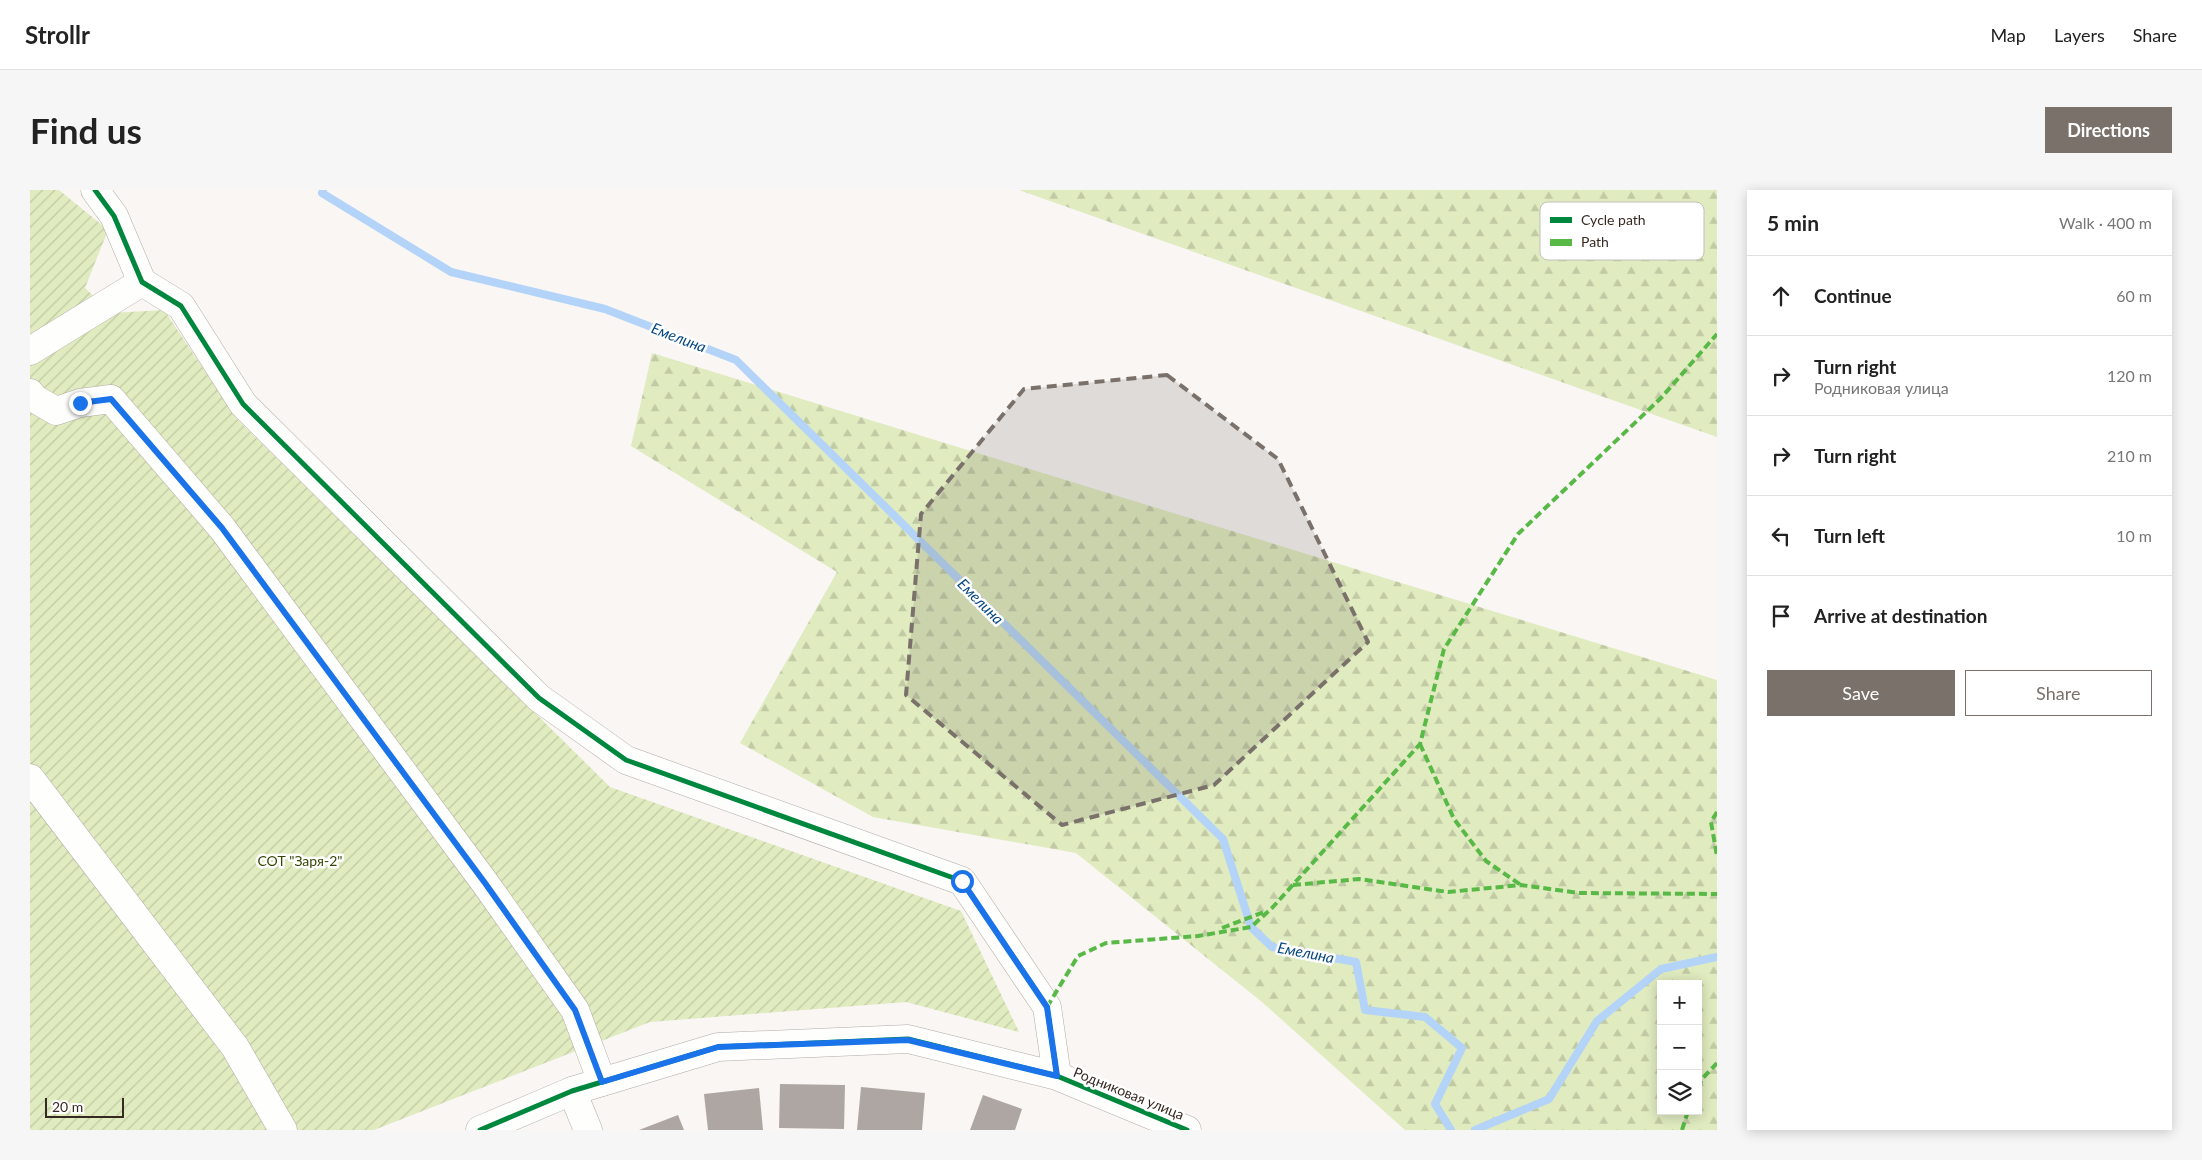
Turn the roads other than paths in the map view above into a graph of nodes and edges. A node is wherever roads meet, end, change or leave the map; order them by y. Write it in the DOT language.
graph roads {
  1 [pos="95,190"];
  2 [pos="142,282"];
  3 [pos="30,351"];
  4 [pos="30,393"];
  5 [pos="30,778"];
  6 [pos="1057,1076"];
  7 [pos="602,1082"];
  8 [pos="572,1091"];
  9 [pos="283,1130"];
  10 [pos="480,1130"];
  11 [pos="588,1130"];
  12 [pos="1188,1130"];
  1 -- 2 [label="street"];
  2 -- 3 [label="street"];
  2 -- 6 [label="street"];
  4 -- 7 [label="street"];
  5 -- 9 [label="street"];
  6 -- 7 [label="street, Родниковая улица"];
  6 -- 12 [label="street, Родниковая улица"];
  7 -- 8 [label="street, Родниковая улица"];
  8 -- 10 [label="street, Родниковая улица"];
  8 -- 11 [label="street"];
}
